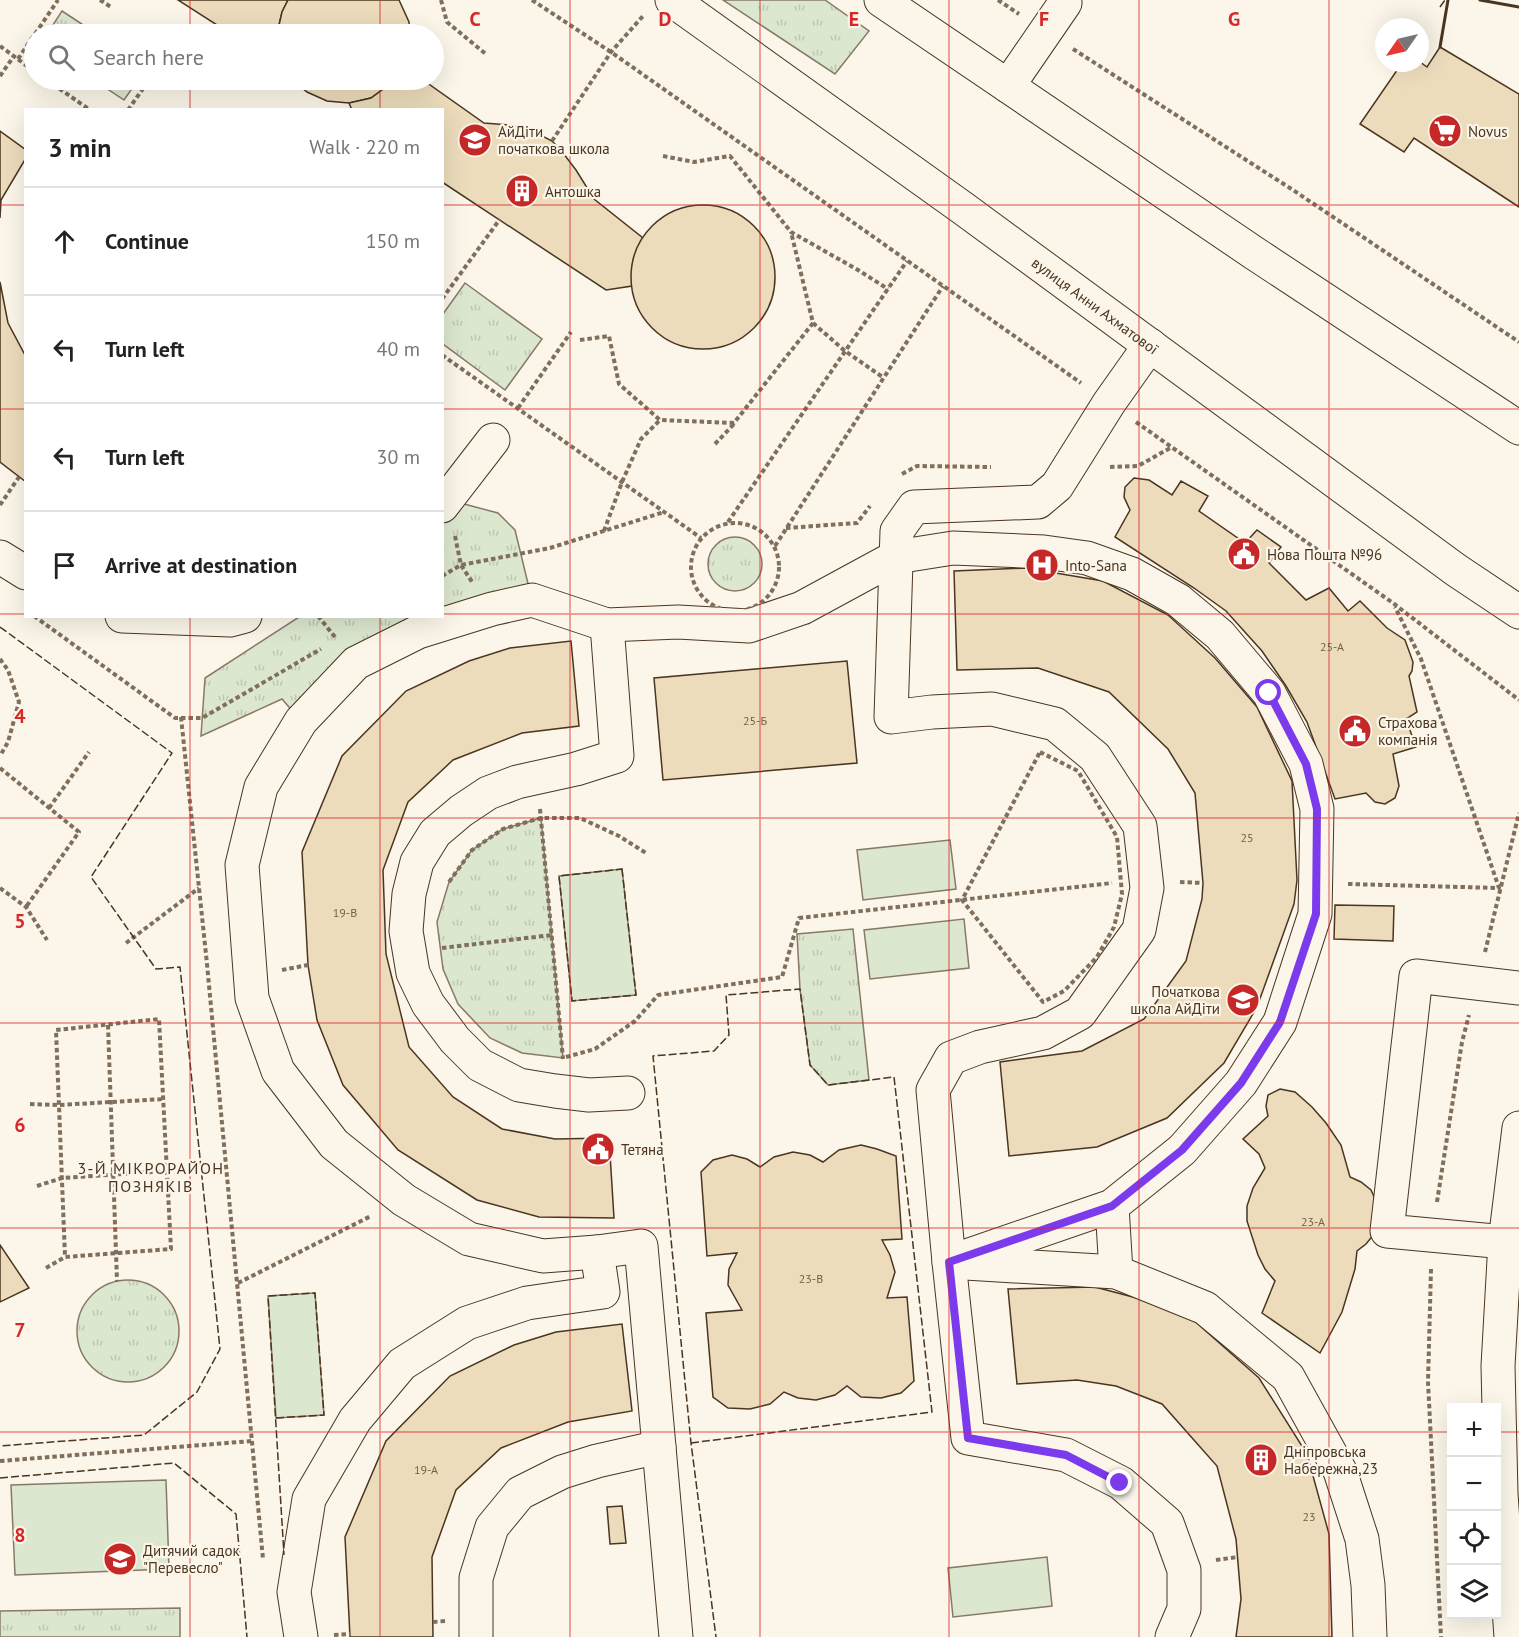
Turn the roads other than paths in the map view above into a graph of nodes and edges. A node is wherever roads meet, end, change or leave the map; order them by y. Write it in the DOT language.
graph roads {
  1 [pos="881,0"];
  2 [pos="1064,0"];
  3 [pos="661,4"];
  4 [pos="1008,86"];
  5 [pos="1150,345"];
  6 [pos="1519,428"];
  7 [pos="493,440"];
  8 [pos="446,503"];
  9 [pos="0,557"];
  10 [pos="896,557"];
  11 [pos="24,572"];
  12 [pos="1519,612"];
  13 [pos="176,618"];
  14 [pos="238,618"];
  15 [pos="607,625"];
  16 [pos="1519,988"];
  17 [pos="628,1093"];
  18 [pos="1519,1128"];
  19 [pos="1112,1206"];
  20 [pos="1505,1242"];
  21 [pos="597,1252"];
  22 [pos="949,1262"];
  23 [pos="1116,1272"];
  24 [pos="659,1447"];
  25 [pos="313,1636"];
  26 [pos="476,1637"];
  27 [pos="676,1637"];
  28 [pos="1172,1637"];
  29 [pos="1370,1637"];
  30 [pos="1511,1637"];
  1 -- 4 [label="main road"];
  2 -- 4 [label="main road"];
  3 -- 5 [label="main road, вулиця Анни Ахматової"];
  4 -- 6 [label="main road"];
  5 -- 10 [label="main road"];
  5 -- 12 [label="main road, вулиця Анни Ахматової"];
  7 -- 8 [label="main road"];
  9 -- 11 [label="main road"];
  10 -- 15 [label="main road"];
  10 -- 19 [label="main road"];
  10 -- 22 [label="main road"];
  13 -- 14 [label="main road"];
  15 -- 17 [label="main road"];
  15 -- 21 [label="main road"];
  16 -- 20 [label="main road"];
  18 -- 20 [label="main road"];
  19 -- 22 [label="main road"];
  19 -- 23 [label="main road"];
  20 -- 30 [label="main road"];
  21 -- 24 [label="main road"];
  21 -- 25 [label="main road"];
  22 -- 23 [label="main road"];
  22 -- 28 [label="main road"];
  23 -- 29 [label="main road"];
  24 -- 26 [label="main road"];
  24 -- 27 [label="main road"];
}
